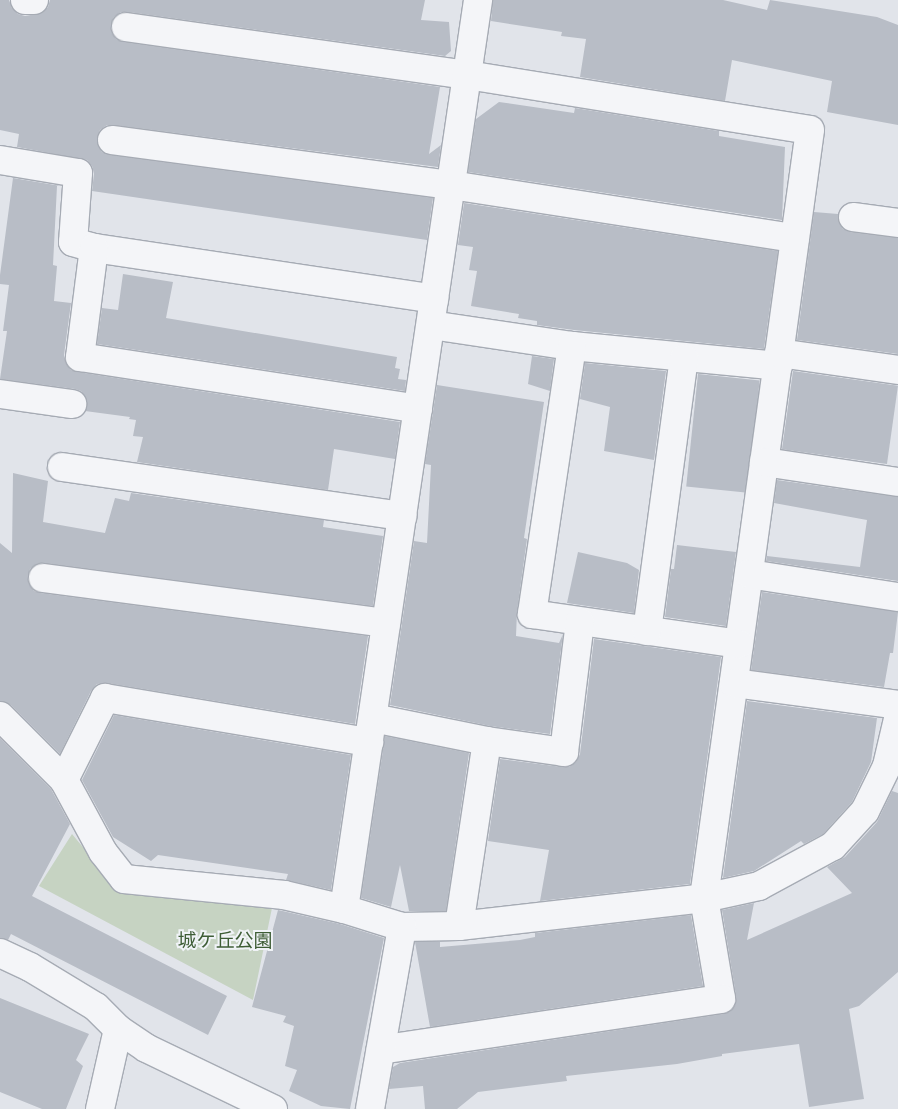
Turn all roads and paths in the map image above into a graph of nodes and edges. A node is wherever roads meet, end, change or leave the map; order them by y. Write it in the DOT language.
graph roads {
  1 [pos="25,0"];
  2 [pos="34,0"];
  3 [pos="478,0"];
  4 [pos="126,27"];
  5 [pos="467,75"];
  6 [pos="112,140"];
  7 [pos="0,160"];
  8 [pos="451,185"];
  9 [pos="853,217"];
  10 [pos="898,223"];
  11 [pos="795,238"];
  12 [pos="94,248"];
  13 [pos="432,312"];
  14 [pos="572,346"];
  15 [pos="684,358"];
  16 [pos="778,359"];
  17 [pos="898,370"];
  18 [pos="0,394"];
  19 [pos="72,404"];
  20 [pos="418,409"];
  21 [pos="764,462"];
  22 [pos="62,467"];
  23 [pos="898,482"];
  24 [pos="402,516"];
  25 [pos="749,574"];
  26 [pos="43,578"];
  27 [pos="898,597"];
  28 [pos="580,622"];
  29 [pos="386,624"];
  30 [pos="647,631"];
  31 [pos="739,644"];
  32 [pos="734,683"];
  33 [pos="898,706"];
  34 [pos="0,716"];
  35 [pos="898,719"];
  36 [pos="371,730"];
  37 [pos="487,741"];
  38 [pos="64,780"];
  39 [pos="704,898"];
  40 [pos="344,909"];
  41 [pos="459,926"];
  42 [pos="402,927"];
  43 [pos="0,953"];
  44 [pos="118,1029"];
  45 [pos="380,1050"];
  46 [pos="100,1109"];
  47 [pos="273,1109"];
  48 [pos="370,1109"];
  1 -- 2 [label="street"];
  3 -- 5 [label="street"];
  4 -- 5 [label="street"];
  5 -- 8 [label="street"];
  5 -- 11 [label="street"];
  6 -- 8 [label="street"];
  7 -- 12 [label="street"];
  8 -- 11 [label="street"];
  8 -- 13 [label="street"];
  9 -- 10 [label="street"];
  11 -- 16 [label="street"];
  12 -- 13 [label="street"];
  12 -- 20 [label="street"];
  13 -- 14 [label="street"];
  13 -- 20 [label="street"];
  14 -- 15 [label="street"];
  14 -- 28 [label="street"];
  15 -- 16 [label="street"];
  15 -- 30 [label="street"];
  16 -- 17 [label="street"];
  16 -- 21 [label="street"];
  18 -- 19 [label="street"];
  20 -- 24 [label="street"];
  21 -- 23 [label="street"];
  21 -- 25 [label="street"];
  22 -- 24 [label="street"];
  24 -- 29 [label="street"];
  25 -- 27 [label="street"];
  25 -- 31 [label="street"];
  26 -- 29 [label="street"];
  28 -- 30 [label="street"];
  28 -- 37 [label="street"];
  29 -- 36 [label="street"];
  30 -- 31 [label="street"];
  31 -- 32 [label="street"];
  32 -- 33 [label="street"];
  32 -- 39 [label="street"];
  34 -- 38 [label="street"];
  35 -- 39 [label="street"];
  36 -- 37 [label="street"];
  36 -- 38 [label="street"];
  36 -- 40 [label="street"];
  37 -- 41 [label="street"];
  38 -- 40 [label="street"];
  39 -- 41 [label="street"];
  39 -- 45 [label="street"];
  40 -- 42 [label="street"];
  41 -- 42 [label="street"];
  42 -- 45 [label="street"];
  43 -- 44 [label="street"];
  44 -- 46 [label="street"];
  44 -- 47 [label="street"];
  45 -- 48 [label="street"];
}
